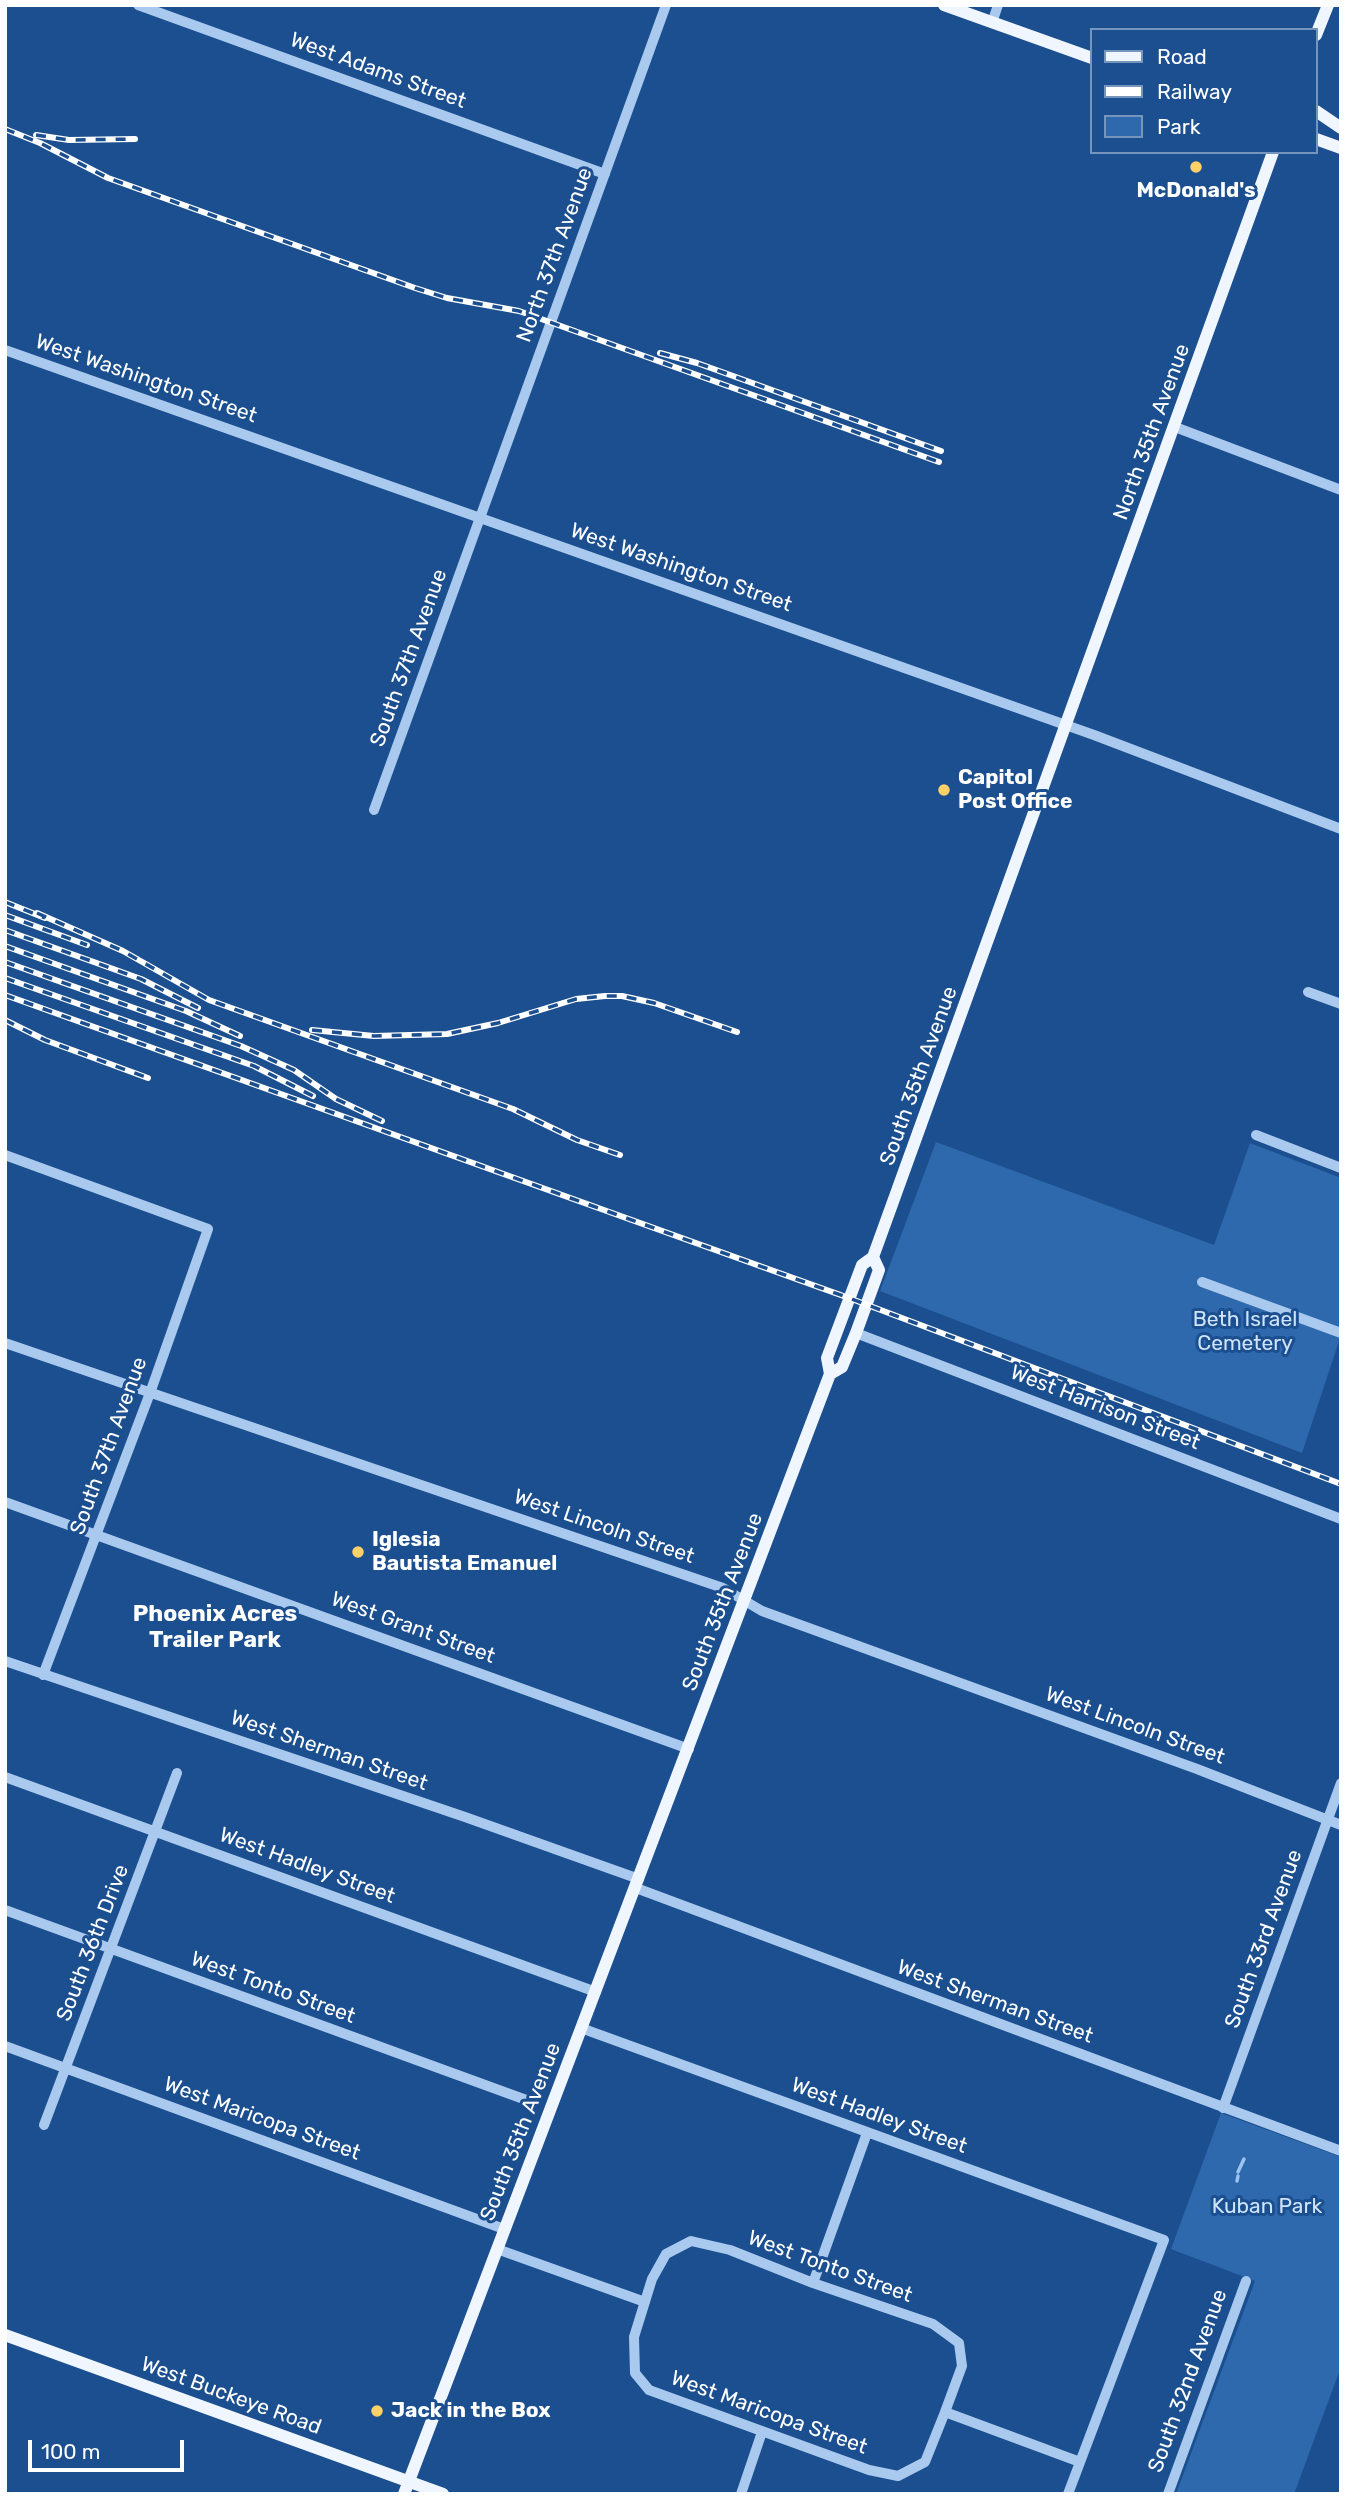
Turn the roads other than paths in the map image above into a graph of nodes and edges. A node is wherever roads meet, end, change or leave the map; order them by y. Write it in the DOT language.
graph roads {
  1 [pos="138,5"];
  2 [pos="666,5"];
  3 [pos="944,5"];
  4 [pos="998,5"];
  5 [pos="1328,5"];
  6 [pos="992,23"];
  7 [pos="1318,30"];
  8 [pos="1090,57"];
  9 [pos="1318,112"];
  10 [pos="1341,128"];
  11 [pos="1318,140"];
  12 [pos="1341,148"];
  13 [pos="1272,154"];
  14 [pos="605,174"];
  15 [pos="5,350"];
  16 [pos="1175,427"];
  17 [pos="1341,490"];
  18 [pos="480,518"];
  19 [pos="1067,726"];
  20 [pos="374,810"];
  21 [pos="1341,829"];
  22 [pos="1308,992"];
  23 [pos="1341,1004"];
  24 [pos="1256,1135"];
  25 [pos="5,1155"];
  26 [pos="1341,1168"];
  27 [pos="873,1257"];
  28 [pos="1202,1282"];
  29 [pos="856,1333"];
  30 [pos="1341,1333"];
  31 [pos="5,1343"];
  32 [pos="830,1374"];
  33 [pos="150,1393"];
  34 [pos="5,1502"];
  35 [pos="1341,1519"];
  36 [pos="96,1535"];
  37 [pos="743,1600"];
  38 [pos="5,1661"];
  39 [pos="43,1675"];
  40 [pos="689,1749"];
  41 [pos="177,1773"];
  42 [pos="5,1777"];
  43 [pos="1341,1783"];
  44 [pos="1327,1819"];
  45 [pos="1341,1825"];
  46 [pos="155,1831"];
  47 [pos="638,1883"];
  48 [pos="5,1910"];
  49 [pos="112,1949"];
  50 [pos="596,1992"];
  51 [pos="581,2028"];
  52 [pos="5,2046"];
  53 [pos="66,2068"];
  54 [pos="529,2101"];
  55 [pos="1223,2108"];
  56 [pos="44,2125"];
  57 [pos="866,2133"];
  58 [pos="1341,2151"];
  59 [pos="504,2229"];
  60 [pos="497,2249"];
  61 [pos="1246,2281"];
  62 [pos="813,2283"];
  63 [pos="645,2302"];
  64 [pos="5,2336"];
  65 [pos="944,2412"];
  66 [pos="762,2432"];
  67 [pos="1080,2462"];
  68 [pos="409,2481"];
  69 [pos="404,2494"];
  70 [pos="443,2494"];
  71 [pos="741,2494"];
  72 [pos="1068,2494"];
  73 [pos="1168,2494"];
  1 -- 14 [label="street, West Adams Street"];
  2 -- 14 [label="street, North 37th Avenue"];
  3 -- 6 [label="main road"];
  4 -- 6 [label="street"];
  5 -- 7 [label="main road"];
  6 -- 8 [label="main road"];
  9 -- 10 [label="main road"];
  11 -- 12 [label="main road"];
  13 -- 16 [label="main road, North 35th Avenue"];
  14 -- 18 [label="street, North 37th Avenue"];
  15 -- 18 [label="street, West Washington Street"];
  16 -- 17 [label="street"];
  16 -- 19 [label="main road, North 35th Avenue"];
  18 -- 19 [label="street, West Washington Street"];
  18 -- 20 [label="street, South 37th Avenue"];
  19 -- 21 [label="street, West Washington Street"];
  19 -- 27 [label="main road, South 35th Avenue"];
  22 -- 23 [label="street"];
  24 -- 26 [label="street"];
  25 -- 33 [label="street, South 37th Avenue"];
  27 -- 29 [label="main road"];
  27 -- 32 [label="main road, South 35th Avenue"];
  28 -- 30 [label="street"];
  29 -- 32 [label="main road"];
  29 -- 35 [label="street, West Harrison Street"];
  31 -- 33 [label="street, West Lincoln Street"];
  32 -- 37 [label="main road, South 35th Avenue"];
  33 -- 36 [label="street, South 37th Avenue"];
  33 -- 37 [label="street, West Lincoln Street"];
  34 -- 36 [label="street, West Grant Street"];
  36 -- 39 [label="street, South 37th Avenue"];
  36 -- 40 [label="street, West Grant Street"];
  37 -- 40 [label="main road, South 35th Avenue"];
  37 -- 44 [label="street, West Lincoln Street"];
  38 -- 39 [label="street, West Sherman Street"];
  39 -- 47 [label="street, West Sherman Street"];
  40 -- 47 [label="main road, South 35th Avenue"];
  41 -- 46 [label="street, South 36th Drive"];
  42 -- 46 [label="street, West Hadley Street"];
  43 -- 44 [label="street, South 33rd Avenue"];
  44 -- 45 [label="street, West Lincoln Street"];
  44 -- 55 [label="street, South 33rd Avenue"];
  46 -- 49 [label="street, South 36th Drive"];
  46 -- 50 [label="street, West Hadley Street"];
  47 -- 50 [label="main road, South 35th Avenue"];
  47 -- 55 [label="street, West Sherman Street"];
  48 -- 49 [label="street, West Tonto Street"];
  49 -- 53 [label="street, South 36th Drive"];
  49 -- 54 [label="street, West Tonto Street"];
  50 -- 51 [label="main road, South 35th Avenue"];
  51 -- 57 [label="street, West Hadley Street"];
  51 -- 59 [label="main road, South 35th Avenue"];
  52 -- 53 [label="street, West Maricopa Street"];
  53 -- 56 [label="street, South 36th Drive"];
  53 -- 59 [label="street, West Maricopa Street"];
  55 -- 58 [label="street, West Sherman Street"];
  57 -- 62 [label="street"];
  57 -- 67 [label="street, West Hadley Street"];
  59 -- 60 [label="main road, South 35th Avenue"];
  60 -- 63 [label="street"];
  60 -- 68 [label="main road, South 35th Avenue"];
  61 -- 73 [label="street, South 32nd Avenue"];
  62 -- 63 [label="street, West Tonto Street"];
  62 -- 65 [label="street, West Tonto Street"];
  63 -- 66 [label="street, West Maricopa Street"];
  64 -- 68 [label="main road, West Buckeye Road"];
  65 -- 66 [label="street, West Maricopa Street"];
  65 -- 67 [label="street"];
  66 -- 71 [label="street"];
  67 -- 72 [label="street"];
  68 -- 69 [label="main road, South 35th Avenue"];
  68 -- 70 [label="main road, West Buckeye Road"];
}
